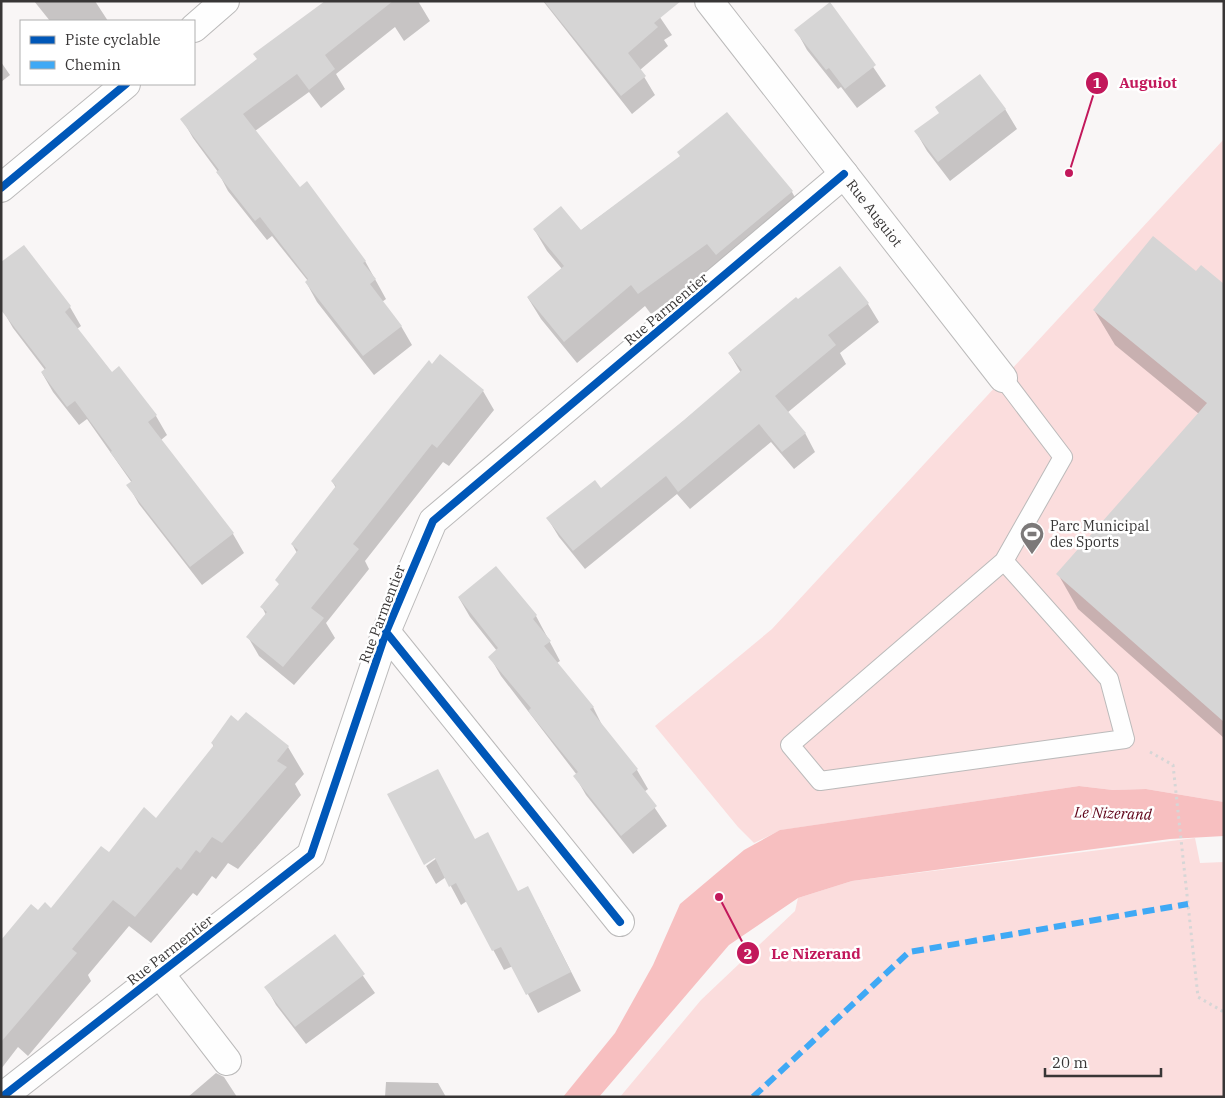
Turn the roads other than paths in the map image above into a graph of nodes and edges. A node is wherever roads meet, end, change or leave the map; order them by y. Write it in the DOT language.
graph roads {
  1 [pos="709,1"];
  2 [pos="216,4"];
  3 [pos="195,27"];
  4 [pos="125,85"];
  5 [pos="844,174"];
  6 [pos="1,188"];
  7 [pos="1003,378"];
  8 [pos="1004,560"];
  9 [pos="386,632"];
  10 [pos="620,922"];
  11 [pos="160,974"];
  12 [pos="227,1061"];
  13 [pos="2,1097"];
  1 -- 5 [label="street, Rue Auguiot"];
  2 -- 3 [label="street"];
  4 -- 6 [label="street"];
  5 -- 7 [label="street, Rue Auguiot"];
  5 -- 9 [label="street, Rue Parmentier"];
  7 -- 8 [label="lane"];
  8 -- 8 [label="lane"];
  9 -- 10 [label="street"];
  9 -- 11 [label="street, Rue Parmentier"];
  11 -- 12 [label="street"];
  11 -- 13 [label="street, Rue Parmentier"];
}
